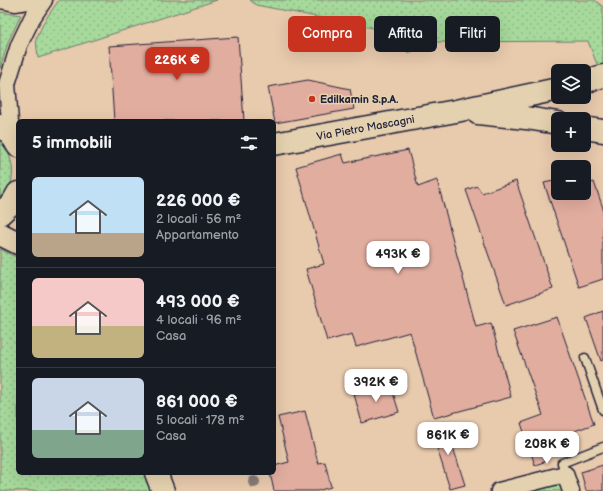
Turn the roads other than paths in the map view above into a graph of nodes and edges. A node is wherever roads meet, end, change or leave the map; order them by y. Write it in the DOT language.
graph roads {
  1 [pos="0,0"];
  2 [pos="34,0"];
  3 [pos="44,0"];
  4 [pos="603,76"];
  5 [pos="591,80"];
  6 [pos="528,86"];
  7 [pos="551,88"];
  8 [pos="551,90"];
  9 [pos="456,111"];
  10 [pos="551,122"];
  11 [pos="591,129"];
  12 [pos="603,131"];
  13 [pos="10,135"];
  14 [pos="276,144"];
  15 [pos="16,197"];
  16 [pos="0,214"];
  17 [pos="0,234"];
  18 [pos="16,242"];
  19 [pos="585,358"];
  20 [pos="603,410"];
  21 [pos="603,447"];
  22 [pos="565,474"];
  23 [pos="157,475"];
  24 [pos="163,491"];
  25 [pos="498,491"];
  26 [pos="571,491"];
  1 -- 2 [label="street"];
  3 -- 13 [label="street"];
  4 -- 5 [label="main road"];
  6 -- 7 [label="lane"];
  8 -- 9 [label="main road, Via Pietro Mascagni"];
  9 -- 10 [label="main road, Via Pietro Mascagni"];
  9 -- 14 [label="main road, Via Pietro Mascagni"];
  11 -- 12 [label="main road"];
  15 -- 16 [label="main road"];
  17 -- 18 [label="main road"];
  19 -- 20 [label="lane"];
  21 -- 22 [label="lane"];
  22 -- 25 [label="street"];
  22 -- 26 [label="street"];
  23 -- 24 [label="main road"];
}
